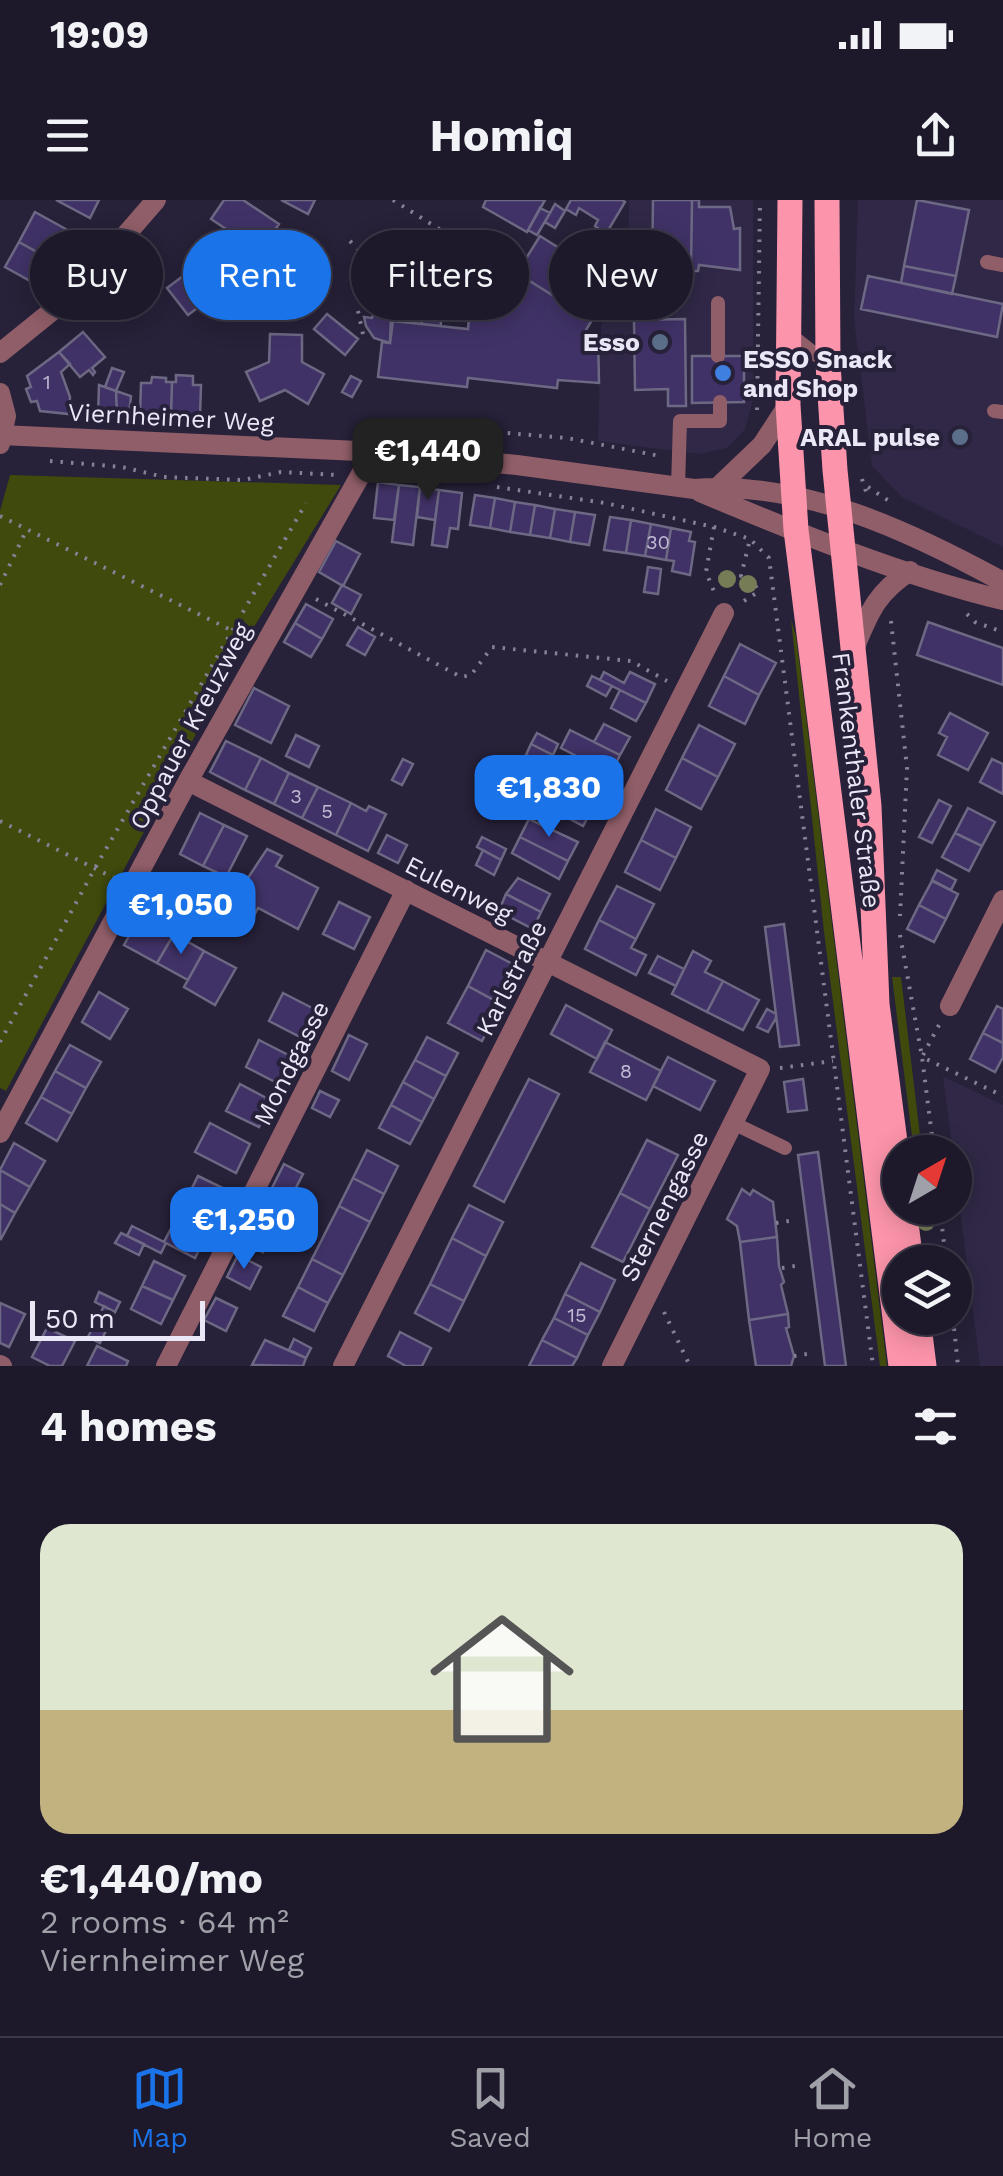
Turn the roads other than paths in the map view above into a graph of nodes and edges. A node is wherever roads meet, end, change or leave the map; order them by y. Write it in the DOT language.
graph roads {
  1 [pos="156,200"];
  2 [pos="790,200"];
  3 [pos="827,200"];
  4 [pos="718,303"];
  5 [pos="788,332"];
  6 [pos="0,354"];
  7 [pos="718,356"];
  8 [pos="872,362"];
  9 [pos="828,364"];
  10 [pos="0,393"];
  11 [pos="720,402"];
  12 [pos="788,404"];
  13 [pos="1,438"];
  14 [pos="374,452"];
  15 [pos="718,487"];
  16 [pos="686,488"];
  17 [pos="793,495"];
  18 [pos="838,508"];
  19 [pos="796,530"];
  20 [pos="841,546"];
  21 [pos="910,571"];
  22 [pos="1003,582"];
  23 [pos="1003,600"];
  24 [pos="724,614"];
  25 [pos="853,651"];
  26 [pos="188,781"];
  27 [pos="406,890"];
  28 [pos="1003,900"];
  29 [pos="547,962"];
  30 [pos="950,1006"];
  31 [pos="760,1069"];
  32 [pos="733,1124"];
  33 [pos="0,1133"];
  34 [pos="894,1135"];
  35 [pos="784,1148"];
  36 [pos="920,1335"];
  37 [pos="166,1366"];
  38 [pos="343,1366"];
  39 [pos="612,1366"];
  40 [pos="901,1366"];
  41 [pos="924,1366"];
  1 -- 6 [label="street"];
  2 -- 5 [label="main road, Frankenthaler Straße"];
  3 -- 9 [label="main road, Frankenthaler Straße"];
  4 -- 7 [label="lane"];
  5 -- 9 [label="lane"];
  5 -- 12 [label="main road, Frankenthaler Straße"];
  8 -- 9 [label="lane"];
  9 -- 18 [label="main road, Frankenthaler Straße"];
  10 -- 13 [label="street"];
  11 -- 16 [label="lane"];
  12 -- 15 [label="street"];
  12 -- 17 [label="main road, Frankenthaler Straße"];
  13 -- 14 [label="street, Viernheimer Weg"];
  14 -- 16 [label="street, Viernheimer Weg"];
  14 -- 26 [label="street, Oppauer Kreuzweg"];
  15 -- 16 [label="street, Viernheimer Weg"];
  15 -- 17 [label="street, Viernheimer Weg"];
  16 -- 19 [label="street, Viernheimer Weg"];
  17 -- 18 [label="street, Viernheimer Weg"];
  17 -- 19 [label="main road, Frankenthaler Straße"];
  18 -- 20 [label="main road, Frankenthaler Straße"];
  18 -- 22 [label="street, Viernheimer Weg"];
  19 -- 20 [label="street, Viernheimer Weg"];
  19 -- 40 [label="main road, Frankenthaler Straße"];
  20 -- 21 [label="street, Viernheimer Weg"];
  20 -- 25 [label="main road, Frankenthaler Straße"];
  21 -- 23 [label="street, Viernheimer Weg"];
  21 -- 25 [label="street"];
  24 -- 29 [label="street, Karlstraße"];
  25 -- 34 [label="main road, Frankenthaler Straße"];
  26 -- 27 [label="street, Eulenweg"];
  26 -- 33 [label="street, Oppauer Kreuzweg"];
  27 -- 29 [label="street, Eulenweg"];
  27 -- 37 [label="street, Mondgasse"];
  28 -- 30 [label="street"];
  29 -- 31 [label="street, Eulenweg"];
  29 -- 38 [label="street, Karlstraße"];
  31 -- 32 [label="street, Sternengasse"];
  32 -- 35 [label="lane"];
  32 -- 39 [label="street, Sternengasse"];
  36 -- 41 [label="main road"];
}
